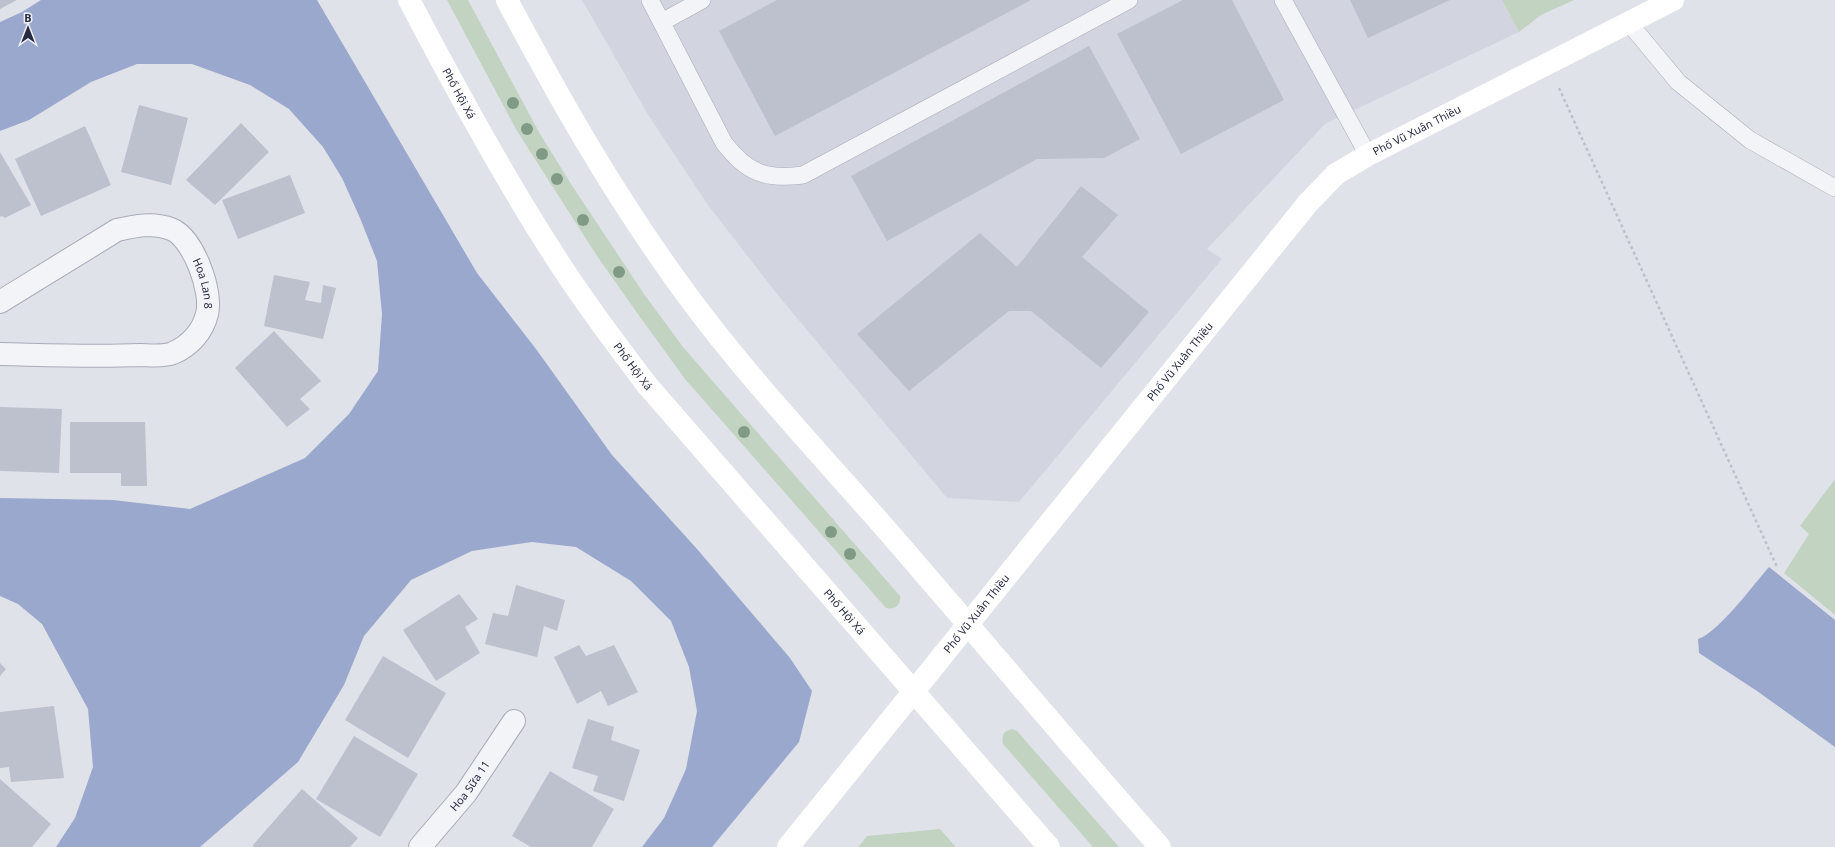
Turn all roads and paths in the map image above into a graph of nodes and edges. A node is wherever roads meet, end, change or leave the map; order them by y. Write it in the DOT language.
graph roads {
  1 [pos="409,0"];
  2 [pos="507,0"];
  3 [pos="650,0"];
  4 [pos="702,0"];
  5 [pos="1129,0"];
  6 [pos="1283,0"];
  7 [pos="1673,0"];
  8 [pos="662,22"];
  9 [pos="1629,23"];
  10 [pos="1548,64"];
  11 [pos="1368,155"];
  12 [pos="1835,188"];
  13 [pos="0,302"];
  14 [pos="0,354"];
  15 [pos="1777,567"];
  16 [pos="968,624"];
  17 [pos="914,691"];
  18 [pos="514,721"];
  19 [pos="420,847"];
  20 [pos="788,847"];
  21 [pos="1049,847"];
  22 [pos="1160,847"];
  1 -- 17 [label="main road, Phố Hội Xá"];
  2 -- 16 [label="main road"];
  3 -- 8 [label="lane"];
  4 -- 8 [label="lane"];
  5 -- 8 [label="lane"];
  6 -- 11 [label="lane"];
  7 -- 9 [label="main road, Phố Vũ Xuân Thiều"];
  9 -- 10 [label="main road, Phố Vũ Xuân Thiều"];
  9 -- 12 [label="lane"];
  10 -- 11 [label="main road, Phố Vũ Xuân Thiều"];
  10 -- 15 [label="path"];
  11 -- 16 [label="main road, Phố Vũ Xuân Thiều"];
  13 -- 14 [label="street, Hoa Lan 8"];
  16 -- 17 [label="main road, Phố Vũ Xuân Thiều"];
  16 -- 22 [label="main road"];
  17 -- 20 [label="main road, Phố Vũ Xuân Thiều"];
  17 -- 21 [label="main road, Phố Hội Xá"];
  18 -- 19 [label="street, Hoa Sữa 11"];
}
